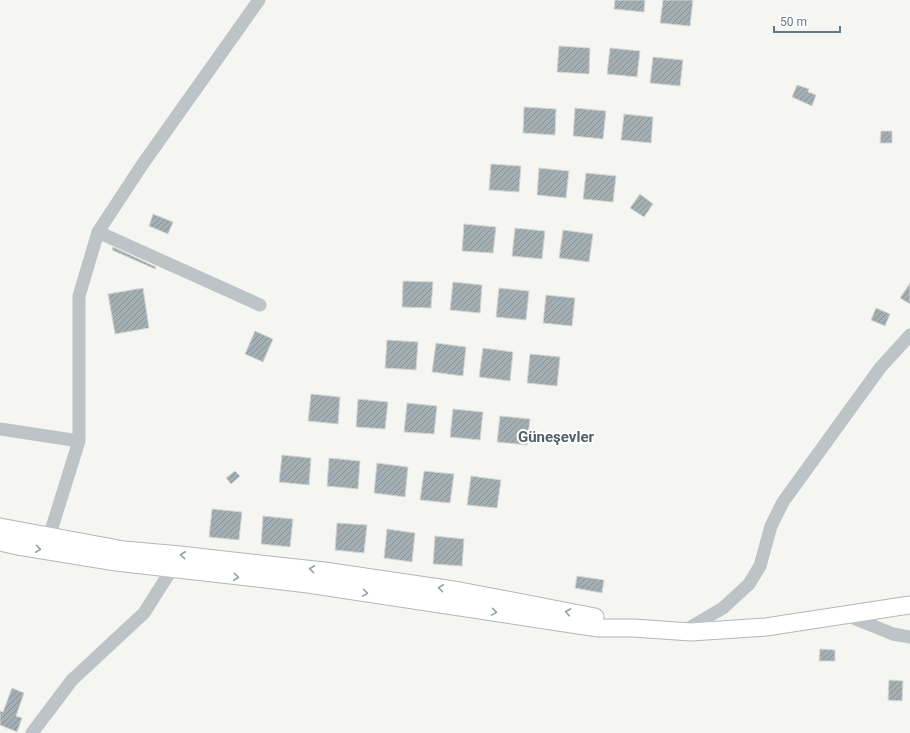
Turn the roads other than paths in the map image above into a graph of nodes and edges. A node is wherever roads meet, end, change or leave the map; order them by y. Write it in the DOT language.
graph roads {
  1 [pos="259,0"];
  2 [pos="98,232"];
  3 [pos="260,305"];
  4 [pos="910,334"];
  5 [pos="1,427"];
  6 [pos="79,441"];
  7 [pos="0,527"];
  8 [pos="49,537"];
  9 [pos="0,542"];
  10 [pos="172,569"];
  11 [pos="910,605"];
  12 [pos="846,615"];
  13 [pos="633,628"];
  14 [pos="684,631"];
  15 [pos="910,637"];
  16 [pos="32,733"];
  1 -- 2 [label="street"];
  2 -- 3 [label="street"];
  2 -- 6 [label="street"];
  4 -- 14 [label="street"];
  5 -- 6 [label="street"];
  6 -- 8 [label="street"];
  7 -- 8 [label="main road"];
  13 -- 8 [label="main road, one-way"];
  9 -- 10 [label="main road, one-way"];
  10 -- 13 [label="main road, one-way"];
  10 -- 16 [label="street"];
  11 -- 12 [label="main road"];
  12 -- 14 [label="main road"];
  12 -- 15 [label="street"];
  13 -- 14 [label="main road"];
}
